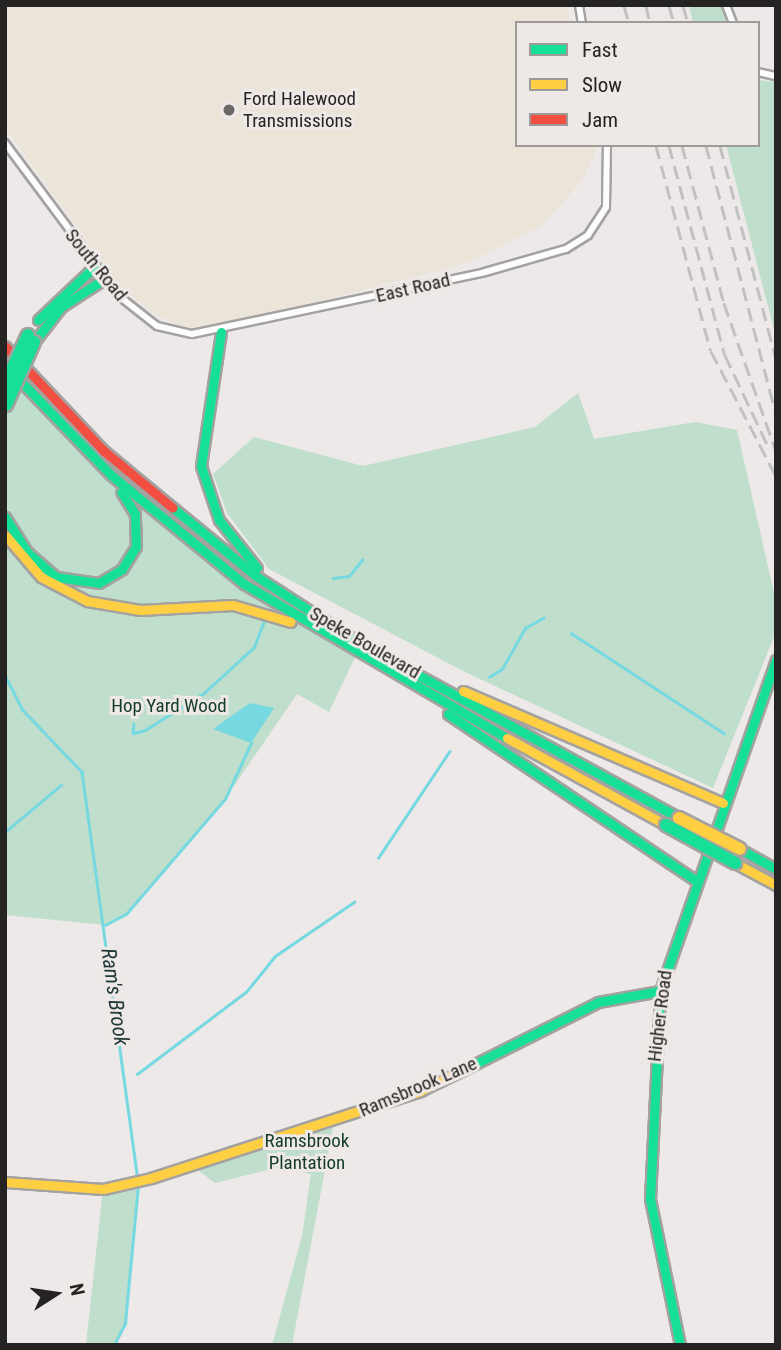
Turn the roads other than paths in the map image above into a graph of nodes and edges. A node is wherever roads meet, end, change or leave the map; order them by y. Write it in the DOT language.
graph roads {
  1 [pos="5,143"];
  2 [pos="607,147"];
  3 [pos="94,267"];
  4 [pos="104,279"];
  5 [pos="221,332"];
  6 [pos="31,339"];
  7 [pos="5,346"];
  8 [pos="5,365"];
  9 [pos="5,384"];
  10 [pos="21,384"];
  11 [pos="5,405"];
  12 [pos="5,517"];
  13 [pos="5,535"];
  14 [pos="324,636"];
  15 [pos="358,642"];
  16 [pos="776,660"];
  17 [pos="404,667"];
  18 [pos="387,673"];
  19 [pos="723,803"];
  20 [pos="776,869"];
  21 [pos="695,880"];
  22 [pos="776,885"];
  23 [pos="660,991"];
  24 [pos="5,1182"];
  25 [pos="680,1345"];
  1 -- 3 [label="street, South Road"];
  2 -- 5 [label="street, East Road"];
  3 -- 4 [label="street, South Road"];
  3 -- 6 [label="main road"];
  4 -- 5 [label="street, South Road"];
  4 -- 6 [label="main road"];
  5 -- 15 [label="main road"];
  6 -- 9 [label="main road, bridge"];
  6 -- 11 [label="main road, bridge"];
  7 -- 15 [label="main road, Speke Boulevard"];
  8 -- 10 [label="main road, Speke Boulevard"];
  10 -- 12 [label="main road"];
  10 -- 14 [label="main road, Speke Boulevard"];
  13 -- 14 [label="main road"];
  14 -- 18 [label="main road, Speke Boulevard"];
  15 -- 17 [label="main road, Speke Boulevard"];
  16 -- 19 [label="main road, Higher Road"];
  17 -- 19 [label="main road"];
  17 -- 20 [label="main road, Speke Boulevard, bridge"];
  18 -- 21 [label="main road"];
  18 -- 22 [label="main road, Speke Boulevard, bridge"];
  19 -- 21 [label="main road, Higher Road"];
  21 -- 23 [label="main road, Higher Road"];
  23 -- 24 [label="main road, Ramsbrook Lane"];
  23 -- 25 [label="main road, Higher Road"];
}
